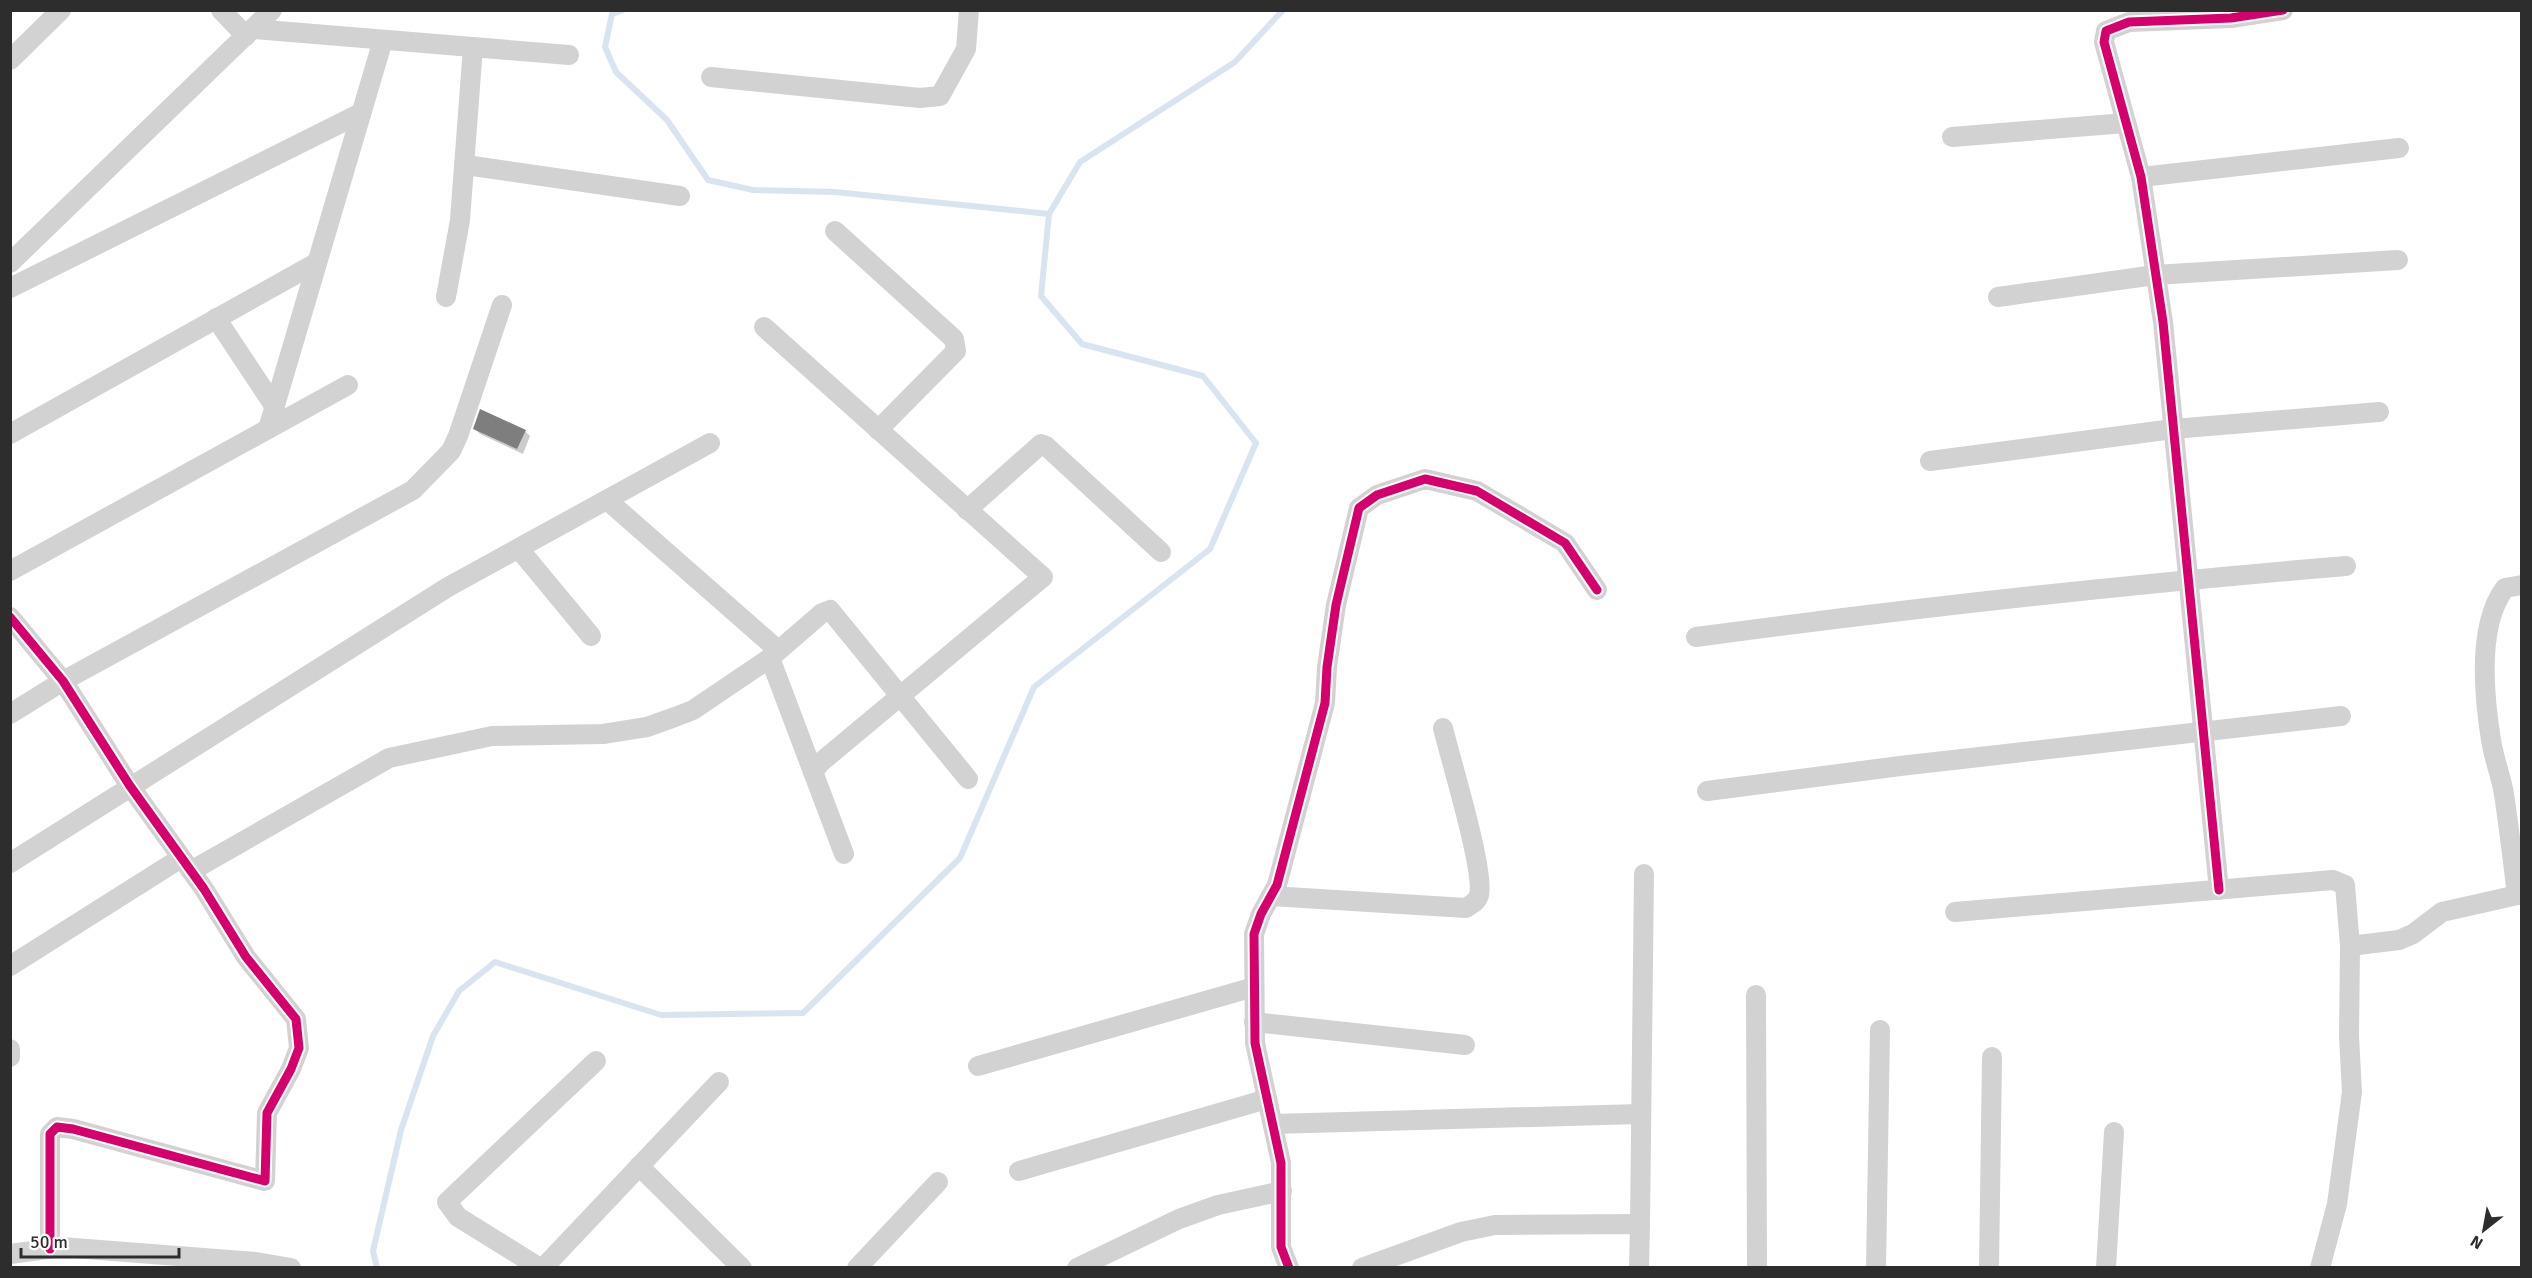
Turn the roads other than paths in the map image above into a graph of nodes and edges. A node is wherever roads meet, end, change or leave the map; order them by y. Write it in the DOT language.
graph roads {
  1 [pos="61,10"];
  2 [pos="221,10"];
  3 [pos="272,10"];
  4 [pos="969,10"];
  5 [pos="2283,10"];
  6 [pos="250,32"];
  7 [pos="383,40"];
  8 [pos="473,47"];
  9 [pos="569,56"];
  10 [pos="12,57"];
  11 [pos="711,77"];
  12 [pos="361,113"];
  13 [pos="2126,123"];
  14 [pos="1952,137"];
  15 [pos="2399,148"];
  16 [pos="466,165"];
  17 [pos="2141,177"];
  18 [pos="680,196"];
  19 [pos="835,231"];
  20 [pos="2398,260"];
  21 [pos="316,263"];
  22 [pos="10,264"];
  23 [pos="2156,275"];
  24 [pos="10,288"];
  25 [pos="446,297"];
  26 [pos="1998,297"];
  27 [pos="502,305"];
  28 [pos="216,318"];
  29 [pos="764,327"];
  30 [pos="348,386"];
  31 [pos="275,407"];
  32 [pos="2379,412"];
  33 [pos="268,429"];
  34 [pos="2173,429"];
  35 [pos="878,430"];
  36 [pos="10,434"];
  37 [pos="710,443"];
  38 [pos="1930,461"];
  39 [pos="607,500"];
  40 [pos="967,510"];
  41 [pos="519,549"];
  42 [pos="1161,552"];
  43 [pos="2346,566"];
  44 [pos="10,571"];
  45 [pos="2188,579"];
  46 [pos="2522,585"];
  47 [pos="1597,590"];
  48 [pos="10,617"];
  49 [pos="591,636"];
  50 [pos="1696,637"];
  51 [pos="774,654"];
  52 [pos="63,681"];
  53 [pos="901,697"];
  54 [pos="10,714"];
  55 [pos="2341,716"];
  56 [pos="1443,728"];
  57 [pos="2203,732"];
  58 [pos="813,772"];
  59 [pos="968,779"];
  60 [pos="130,786"];
  61 [pos="1707,791"];
  62 [pos="844,854"];
  63 [pos="10,863"];
  64 [pos="186,864"];
  65 [pos="1644,874"];
  66 [pos="2219,890"];
  67 [pos="2519,894"];
  68 [pos="1271,896"];
  69 [pos="1955,912"];
  70 [pos="2350,946"];
  71 [pos="10,966"];
  72 [pos="1254,987"];
  73 [pos="1756,995"];
  74 [pos="1254,1022"];
  75 [pos="1880,1030"];
  76 [pos="1465,1045"];
  77 [pos="10,1049"];
  78 [pos="10,1057"];
  79 [pos="1992,1057"];
  80 [pos="596,1061"];
  81 [pos="978,1066"];
  82 [pos="718,1082"];
  83 [pos="1267,1099"];
  84 [pos="1640,1114"];
  85 [pos="1272,1124"];
  86 [pos="2114,1132"];
  87 [pos="639,1166"];
  88 [pos="1019,1171"];
  89 [pos="938,1182"];
  90 [pos="1282,1191"];
  91 [pos="1640,1224"];
  92 [pos="50,1248"];
  93 [pos="10,1254"];
  94 [pos="153,1261"];
  95 [pos="257,1265"];
  96 [pos="291,1268"];
  97 [pos="542,1268"];
  98 [pos="742,1268"];
  99 [pos="857,1268"];
  100 [pos="1077,1268"];
  101 [pos="1289,1268"];
  102 [pos="1362,1268"];
  103 [pos="1639,1268"];
  104 [pos="1757,1268"];
  105 [pos="1876,1268"];
  106 [pos="1989,1268"];
  107 [pos="2106,1268"];
  108 [pos="2320,1268"];
  1 -- 10 [label="street"];
  2 -- 6 [label="street"];
  3 -- 6 [label="street"];
  4 -- 11 [label="street"];
  5 -- 13 [label="street"];
  6 -- 7 [label="street"];
  6 -- 22 [label="street"];
  7 -- 8 [label="street"];
  7 -- 12 [label="street"];
  8 -- 9 [label="street"];
  8 -- 16 [label="street"];
  12 -- 21 [label="street"];
  12 -- 24 [label="street"];
  13 -- 14 [label="street"];
  13 -- 17 [label="street"];
  15 -- 17 [label="street"];
  16 -- 18 [label="street"];
  16 -- 25 [label="street"];
  17 -- 23 [label="street"];
  19 -- 35 [label="street"];
  20 -- 23 [label="street"];
  21 -- 28 [label="street"];
  21 -- 31 [label="street"];
  23 -- 26 [label="street"];
  23 -- 34 [label="street"];
  27 -- 52 [label="street"];
  28 -- 31 [label="street"];
  28 -- 36 [label="street"];
  29 -- 35 [label="street"];
  30 -- 33 [label="street"];
  31 -- 33 [label="street"];
  32 -- 34 [label="street"];
  33 -- 44 [label="street"];
  34 -- 38 [label="street"];
  34 -- 45 [label="street"];
  35 -- 40 [label="street"];
  37 -- 39 [label="street"];
  39 -- 41 [label="street"];
  39 -- 51 [label="street"];
  40 -- 42 [label="street"];
  40 -- 53 [label="street"];
  41 -- 49 [label="street"];
  41 -- 60 [label="street"];
  43 -- 45 [label="street"];
  45 -- 50 [label="street"];
  45 -- 57 [label="street"];
  46 -- 67 [label="street"];
  47 -- 68 [label="street"];
  48 -- 52 [label="street"];
  51 -- 53 [label="street"];
  51 -- 58 [label="street"];
  51 -- 64 [label="street"];
  52 -- 54 [label="street"];
  52 -- 60 [label="street"];
  53 -- 58 [label="street"];
  53 -- 59 [label="street"];
  55 -- 57 [label="street"];
  56 -- 68 [label="street"];
  57 -- 61 [label="street"];
  57 -- 66 [label="street"];
  58 -- 62 [label="street"];
  60 -- 63 [label="street"];
  60 -- 64 [label="street"];
  64 -- 71 [label="street"];
  64 -- 92 [label="street"];
  65 -- 84 [label="street"];
  66 -- 69 [label="street"];
  66 -- 70 [label="street"];
  67 -- 70 [label="street"];
  68 -- 72 [label="street"];
  70 -- 108 [label="street"];
  72 -- 74 [label="street"];
  72 -- 81 [label="street"];
  73 -- 104 [label="street"];
  74 -- 76 [label="street"];
  74 -- 83 [label="street"];
  75 -- 105 [label="street"];
  77 -- 78 [label="street"];
  79 -- 106 [label="street"];
  80 -- 97 [label="street"];
  82 -- 87 [label="street"];
  83 -- 85 [label="street"];
  83 -- 88 [label="street"];
  84 -- 85 [label="street"];
  84 -- 91 [label="street"];
  85 -- 90 [label="street"];
  86 -- 107 [label="street"];
  87 -- 97 [label="street"];
  87 -- 98 [label="street"];
  89 -- 99 [label="street"];
  90 -- 100 [label="street"];
  90 -- 101 [label="street"];
  91 -- 102 [label="street"];
  91 -- 103 [label="street"];
  92 -- 93 [label="street"];
  92 -- 94 [label="street"];
  94 -- 95 [label="street"];
  95 -- 96 [label="street"];
}
